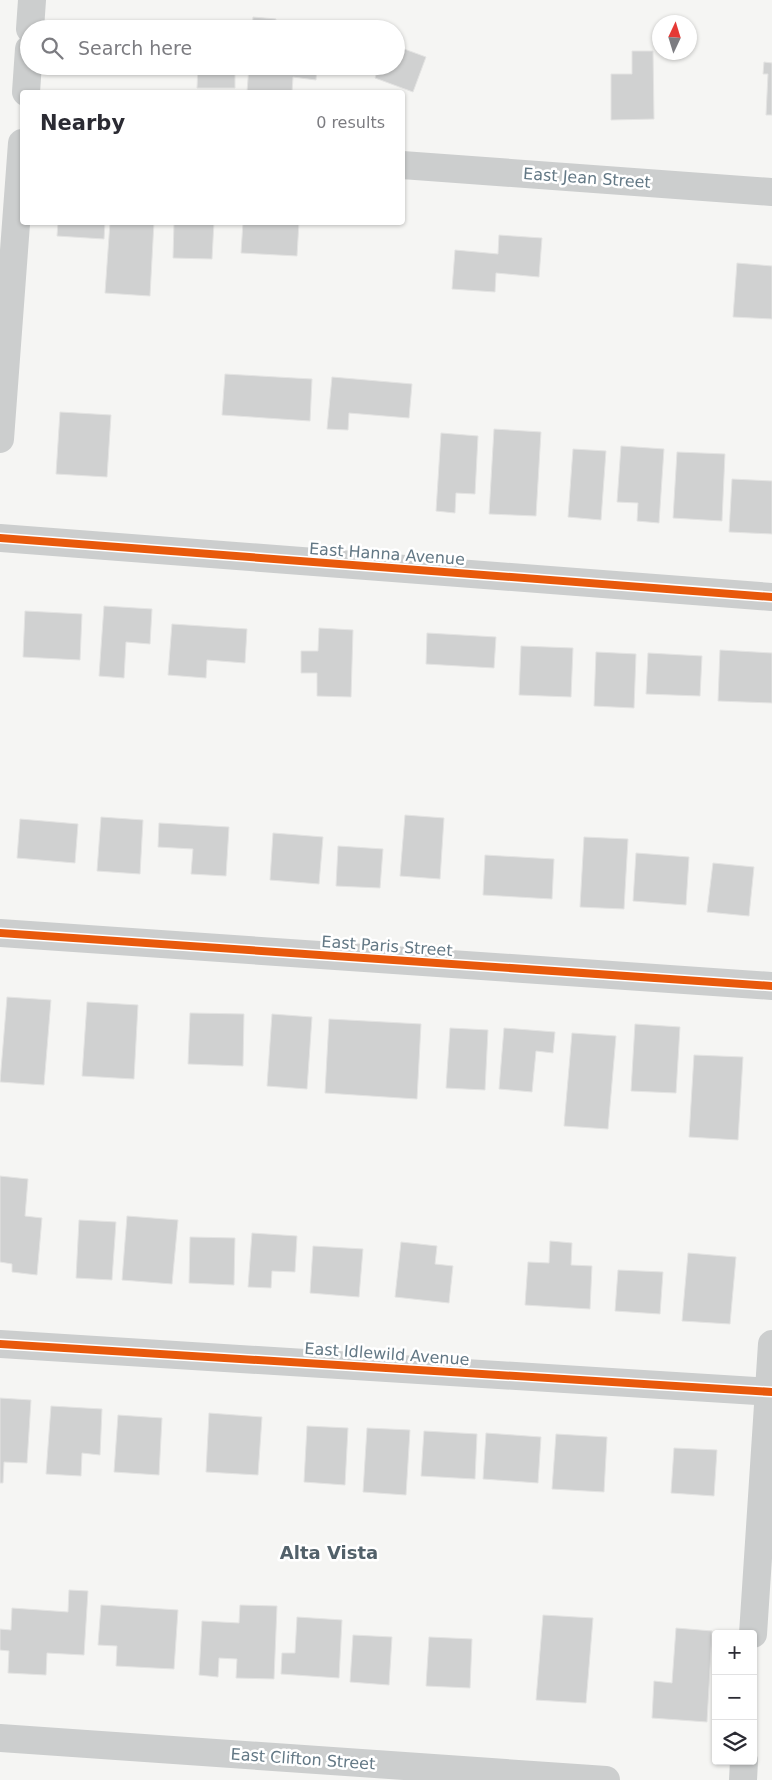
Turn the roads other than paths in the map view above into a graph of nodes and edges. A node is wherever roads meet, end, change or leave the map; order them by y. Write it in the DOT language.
graph roads {
  1 [pos="32,0"];
  2 [pos="31,20"];
  3 [pos="27,75"];
  4 [pos="26,90"];
  5 [pos="405,165"];
  6 [pos="20,171"];
  7 [pos="772,192"];
  8 [pos="0,438"];
  9 [pos="0,538"];
  10 [pos="772,596"];
  11 [pos="0,933"];
  12 [pos="772,986"];
  13 [pos="0,1344"];
  14 [pos="772,1344"];
  15 [pos="770,1392"];
  16 [pos="753,1630"];
  17 [pos="0,1738"];
  18 [pos="744,1765"];
  19 [pos="606,1780"];
  20 [pos="743,1780"];
  1 -- 2 [label="street"];
  3 -- 4 [label="street"];
  5 -- 7 [label="street, East Jean Street"];
  6 -- 8 [label="street"];
  9 -- 10 [label="street, East Hanna Avenue"];
  11 -- 12 [label="street, East Paris Street"];
  13 -- 15 [label="street, East Idlewild Avenue"];
  14 -- 15 [label="street"];
  15 -- 16 [label="street"];
  17 -- 19 [label="street, East Clifton Street"];
  18 -- 20 [label="street"];
}
